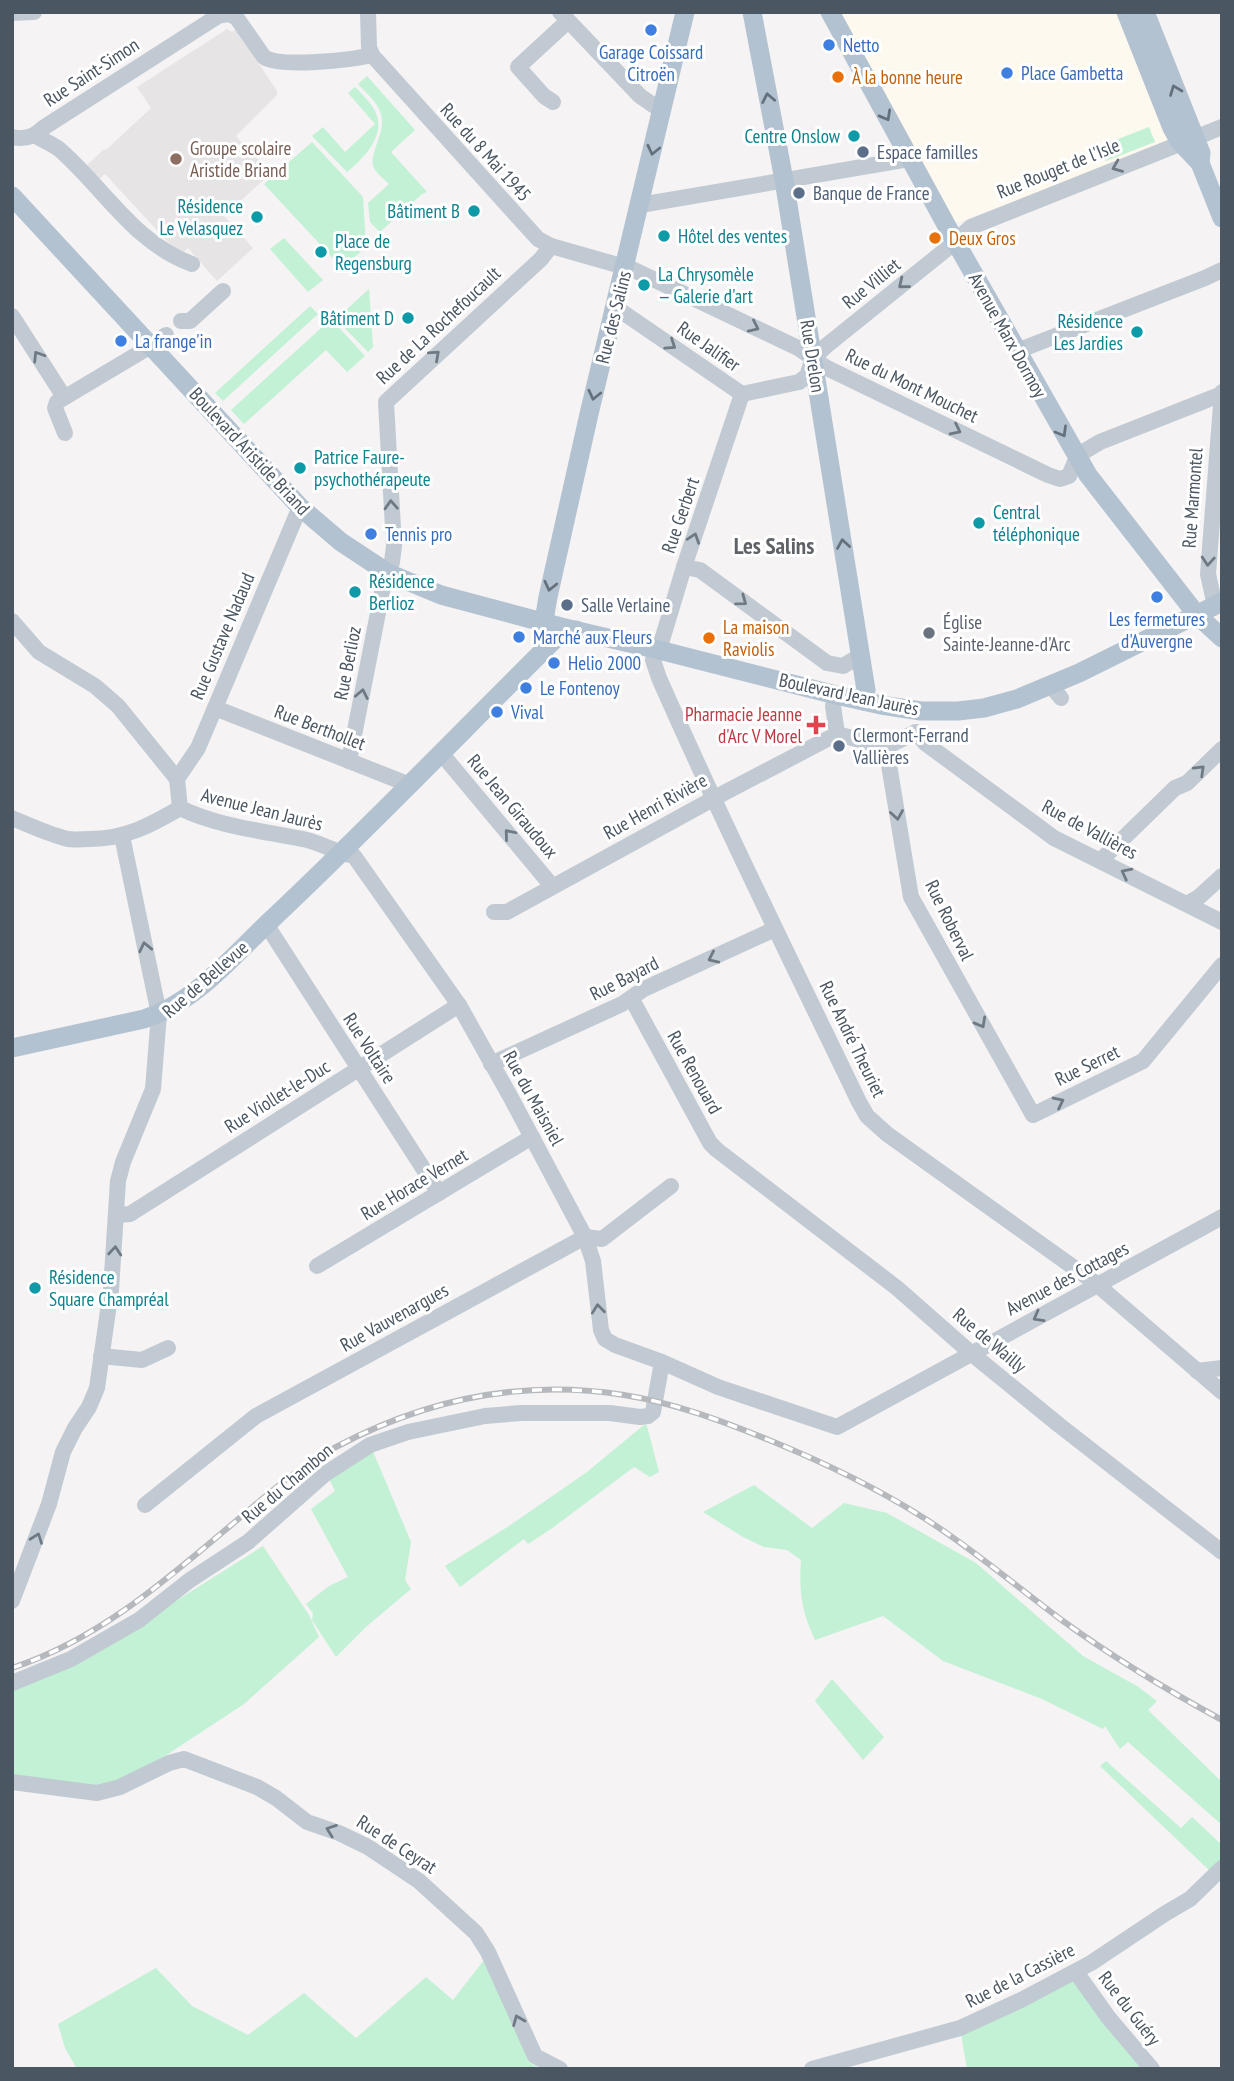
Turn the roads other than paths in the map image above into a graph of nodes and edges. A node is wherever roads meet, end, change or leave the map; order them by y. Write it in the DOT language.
graph roads {
  1 [pos="34,12"];
  2 [pos="368,12"];
  3 [pos="685,12"];
  4 [pos="752,12"];
  5 [pos="830,12"];
  6 [pos="1126,12"];
  7 [pos="1145,12"];
  8 [pos="12,13"];
  9 [pos="564,16"];
  10 [pos="372,55"];
  11 [pos="553,102"];
  12 [pos="663,108"];
  13 [pos="1222,127"];
  14 [pos="36,135"];
  15 [pos="12,137"];
  16 [pos="1187,140"];
  17 [pos="909,159"];
  18 [pos="784,180"];
  19 [pos="12,196"];
  20 [pos="640,205"];
  21 [pos="1222,218"];
  22 [pos="955,241"];
  23 [pos="551,246"];
  24 [pos="192,264"];
  25 [pos="626,266"];
  26 [pos="1222,270"];
  27 [pos="1205,278"];
  28 [pos="1222,285"];
  29 [pos="223,292"];
  30 [pos="615,307"];
  31 [pos="12,316"];
  32 [pos="181,321"];
  33 [pos="159,341"];
  34 [pos="1017,351"];
  35 [pos="813,358"];
  36 [pos="1222,393"];
  37 [pos="742,394"];
  38 [pos="64,397"];
  39 [pos="65,433"];
  40 [pos="1078,455"];
  41 [pos="1079,475"];
  42 [pos="300,507"];
  43 [pos="684,568"];
  44 [pos="388,573"];
  45 [pos="1218,604"];
  46 [pos="1196,615"];
  47 [pos="12,621"];
  48 [pos="544,621"];
  49 [pos="576,630"];
  50 [pos="1221,637"];
  51 [pos="659,650"];
  52 [pos="860,656"];
  53 [pos="535,658"];
  54 [pos="836,695"];
  55 [pos="864,701"];
  56 [pos="215,708"];
  57 [pos="921,711"];
  58 [pos="916,732"];
  59 [pos="836,734"];
  60 [pos="886,747"];
  61 [pos="1222,749"];
  62 [pos="441,753"];
  63 [pos="349,761"];
  64 [pos="177,779"];
  65 [pos="410,785"];
  66 [pos="713,799"];
  67 [pos="180,808"];
  68 [pos="12,818"];
  69 [pos="122,836"];
  70 [pos="341,853"];
  71 [pos="1100,860"];
  72 [pos="1222,876"];
  73 [pos="552,886"];
  74 [pos="1187,904"];
  75 [pos="494,912"];
  76 [pos="1222,922"];
  77 [pos="266,925"];
  78 [pos="775,929"];
  79 [pos="1222,965"];
  80 [pos="630,999"];
  81 [pos="459,1005"];
  82 [pos="159,1014"];
  83 [pos="12,1048"];
  84 [pos="1001,1060"];
  85 [pos="491,1064"];
  86 [pos="359,1069"];
  87 [pos="532,1137"];
  88 [pos="729,1161"];
  89 [pos="671,1186"];
  90 [pos="439,1193"];
  91 [pos="116,1215"];
  92 [pos="1222,1217"];
  93 [pos="584,1237"];
  94 [pos="317,1266"];
  95 [pos="1098,1285"];
  96 [pos="168,1348"];
  97 [pos="972,1354"];
  98 [pos="102,1356"];
  99 [pos="662,1362"];
  100 [pos="1222,1367"];
  101 [pos="1197,1371"];
  102 [pos="1222,1392"];
  103 [pos="145,1505"];
  104 [pos="1222,1552"];
  105 [pos="12,1601"];
  106 [pos="12,1683"];
  107 [pos="12,1782"];
  108 [pos="1222,1868"];
  109 [pos="1076,1972"];
  110 [pos="560,2069"];
  111 [pos="813,2069"];
  112 [pos="1152,2069"];
  1 -- 8 [label="street"];
  2 -- 10 [label="street"];
  3 -- 12 [label="main road, Rue des Salins"];
  18 -- 4 [label="main road, Rue Drelon, one-way"];
  5 -- 17 [label="main road, Avenue Marx Dormoy, one-way"];
  6 -- 16 [label="main road"];
  16 -- 7 [label="main road, one-way"];
  9 -- 11 [label="street"];
  9 -- 12 [label="street"];
  10 -- 14 [label="street, Rue Saint-Simon"];
  10 -- 23 [label="street, Rue du 8 Mai 1945"];
  12 -- 20 [label="main road, Rue des Salins, one-way"];
  13 -- 16 [label="street, Rue Rouget de l'Isle"];
  14 -- 15 [label="street, Rue Saint-Simon"];
  14 -- 24 [label="street"];
  16 -- 21 [label="main road"];
  16 -- 22 [label="street, Rue Rouget de l'Isle, one-way"];
  17 -- 18 [label="street"];
  17 -- 22 [label="main road, Avenue Marx Dormoy"];
  18 -- 20 [label="street"];
  18 -- 35 [label="main road, Rue Drelon"];
  19 -- 33 [label="main road, Boulevard Aristide Briand"];
  20 -- 25 [label="main road, Rue des Salins"];
  22 -- 34 [label="main road, Avenue Marx Dormoy"];
  22 -- 35 [label="street, Rue Villiet, one-way"];
  23 -- 25 [label="street, Rue du 8 Mai 1945"];
  44 -- 23 [label="street, Rue de La Rochefoucault, one-way"];
  25 -- 30 [label="main road, Rue des Salins"];
  25 -- 35 [label="street, Rue du Mont Mouchet, one-way"];
  26 -- 27 [label="street"];
  27 -- 28 [label="street"];
  27 -- 34 [label="street"];
  29 -- 32 [label="street"];
  30 -- 37 [label="street, Rue Jalifier, one-way"];
  30 -- 48 [label="main road, Rue des Salins, one-way"];
  38 -- 31 [label="street, one-way"];
  33 -- 38 [label="street"];
  33 -- 42 [label="main road, Boulevard Aristide Briand"];
  34 -- 40 [label="main road, Avenue Marx Dormoy, one-way"];
  35 -- 37 [label="street, Rue Jalifier"];
  35 -- 41 [label="street, Rue du Mont Mouchet, one-way"];
  52 -- 35 [label="main road, Rue Drelon, one-way"];
  36 -- 40 [label="street"];
  36 -- 45 [label="street, Rue Marmontel, one-way"];
  43 -- 37 [label="street, Rue Gerbert, one-way"];
  38 -- 39 [label="street"];
  40 -- 41 [label="main road, Avenue Marx Dormoy"];
  41 -- 46 [label="main road, Avenue Marx Dormoy"];
  42 -- 44 [label="main road, Boulevard Aristide Briand"];
  42 -- 56 [label="street, Rue Gustave Nadaud"];
  43 -- 51 [label="street, Rue Gerbert"];
  43 -- 52 [label="street, one-way"];
  44 -- 48 [label="main road, Boulevard Aristide Briand"];
  63 -- 44 [label="street, Rue Berlioz, one-way"];
  45 -- 46 [label="main road, Boulevard Jean Jaurès"];
  45 -- 50 [label="main road, Avenue Marx Dormoy"];
  46 -- 50 [label="main road, Avenue Marx Dormoy"];
  46 -- 57 [label="main road, Boulevard Jean Jaurès"];
  47 -- 64 [label="street, Avenue Jean Jaurès"];
  48 -- 49 [label="main road, Boulevard Jean Jaurès"];
  48 -- 53 [label="main road"];
  49 -- 51 [label="main road, Boulevard Jean Jaurès"];
  49 -- 53 [label="main road, Rue de Bellevue"];
  51 -- 54 [label="main road, Boulevard Jean Jaurès"];
  51 -- 66 [label="street, Rue André Theuriet"];
  52 -- 55 [label="main road, Rue Drelon"];
  53 -- 62 [label="main road, Rue de Bellevue"];
  54 -- 55 [label="main road, Boulevard Jean Jaurès"];
  54 -- 59 [label="street"];
  55 -- 57 [label="main road, Boulevard Jean Jaurès"];
  56 -- 63 [label="street, Rue Berthollet"];
  56 -- 64 [label="street, Rue Gustave Nadaud"];
  57 -- 58 [label="street"];
  58 -- 60 [label="street"];
  58 -- 71 [label="street, Rue de Vallières"];
  59 -- 60 [label="street"];
  59 -- 66 [label="street, Rue Henri Rivière"];
  60 -- 84 [label="street, Rue Roberval, one-way"];
  71 -- 61 [label="street, one-way"];
  62 -- 65 [label="main road, Rue de Bellevue"];
  73 -- 62 [label="street, Rue Jean Giraudoux, one-way"];
  63 -- 65 [label="street, Rue Berthollet"];
  64 -- 67 [label="street, Avenue Jean Jaurès"];
  65 -- 70 [label="main road, Rue de Bellevue"];
  66 -- 73 [label="street, Rue Henri Rivière"];
  66 -- 78 [label="street, Rue André Theuriet"];
  67 -- 69 [label="street"];
  67 -- 70 [label="street, Avenue Jean Jaurès"];
  68 -- 69 [label="street"];
  82 -- 69 [label="street, one-way"];
  70 -- 77 [label="main road, Rue de Bellevue"];
  70 -- 81 [label="street, Rue du Maisniel"];
  74 -- 71 [label="street, Rue de Vallières, one-way"];
  72 -- 74 [label="street"];
  73 -- 75 [label="street, Rue Henri Rivière"];
  74 -- 76 [label="street, Rue de Vallières"];
  77 -- 82 [label="main road, Rue de Bellevue"];
  77 -- 86 [label="street, Rue Voltaire"];
  78 -- 80 [label="street, Rue Bayard, one-way"];
  78 -- 95 [label="street, Rue André Theuriet"];
  84 -- 79 [label="street, Rue Serret, one-way"];
  80 -- 85 [label="street, Rue Bayard"];
  80 -- 88 [label="street, Rue Renouard"];
  81 -- 85 [label="street, Rue du Maisniel"];
  81 -- 86 [label="street, Rue Viollet-le-Duc"];
  82 -- 83 [label="main road"];
  82 -- 91 [label="street, Rue de Bellevue"];
  85 -- 87 [label="street, Rue du Maisniel"];
  86 -- 90 [label="street, Rue Voltaire"];
  86 -- 91 [label="street, Rue Viollet-le-Duc"];
  87 -- 90 [label="street, Rue Horace Vernet"];
  87 -- 93 [label="street, Rue du Maisniel"];
  88 -- 97 [label="street, Rue de Wailly"];
  89 -- 93 [label="street, Rue Vauvenargues"];
  90 -- 94 [label="street, Rue Horace Vernet"];
  98 -- 91 [label="street, Rue de Bellevue, one-way"];
  92 -- 95 [label="street, Avenue des Cottages"];
  99 -- 93 [label="street, Rue du Maisniel, one-way"];
  93 -- 103 [label="street, Rue Vauvenargues"];
  95 -- 97 [label="street, Avenue des Cottages, one-way"];
  95 -- 101 [label="street, Rue André Theuriet"];
  96 -- 98 [label="street"];
  97 -- 99 [label="street, Avenue des Cottages"];
  97 -- 104 [label="street, Rue de Wailly"];
  105 -- 98 [label="street, Rue de Bellevue, one-way"];
  99 -- 106 [label="street, Rue du Chambon"];
  100 -- 101 [label="street"];
  101 -- 102 [label="street, Rue André Theuriet"];
  110 -- 107 [label="street, Rue de Ceyrat, one-way"];
  108 -- 109 [label="street, Rue de la Cassière"];
  109 -- 111 [label="street, Rue de la Cassière"];
  109 -- 112 [label="street, Rue du Guéry"];
}
